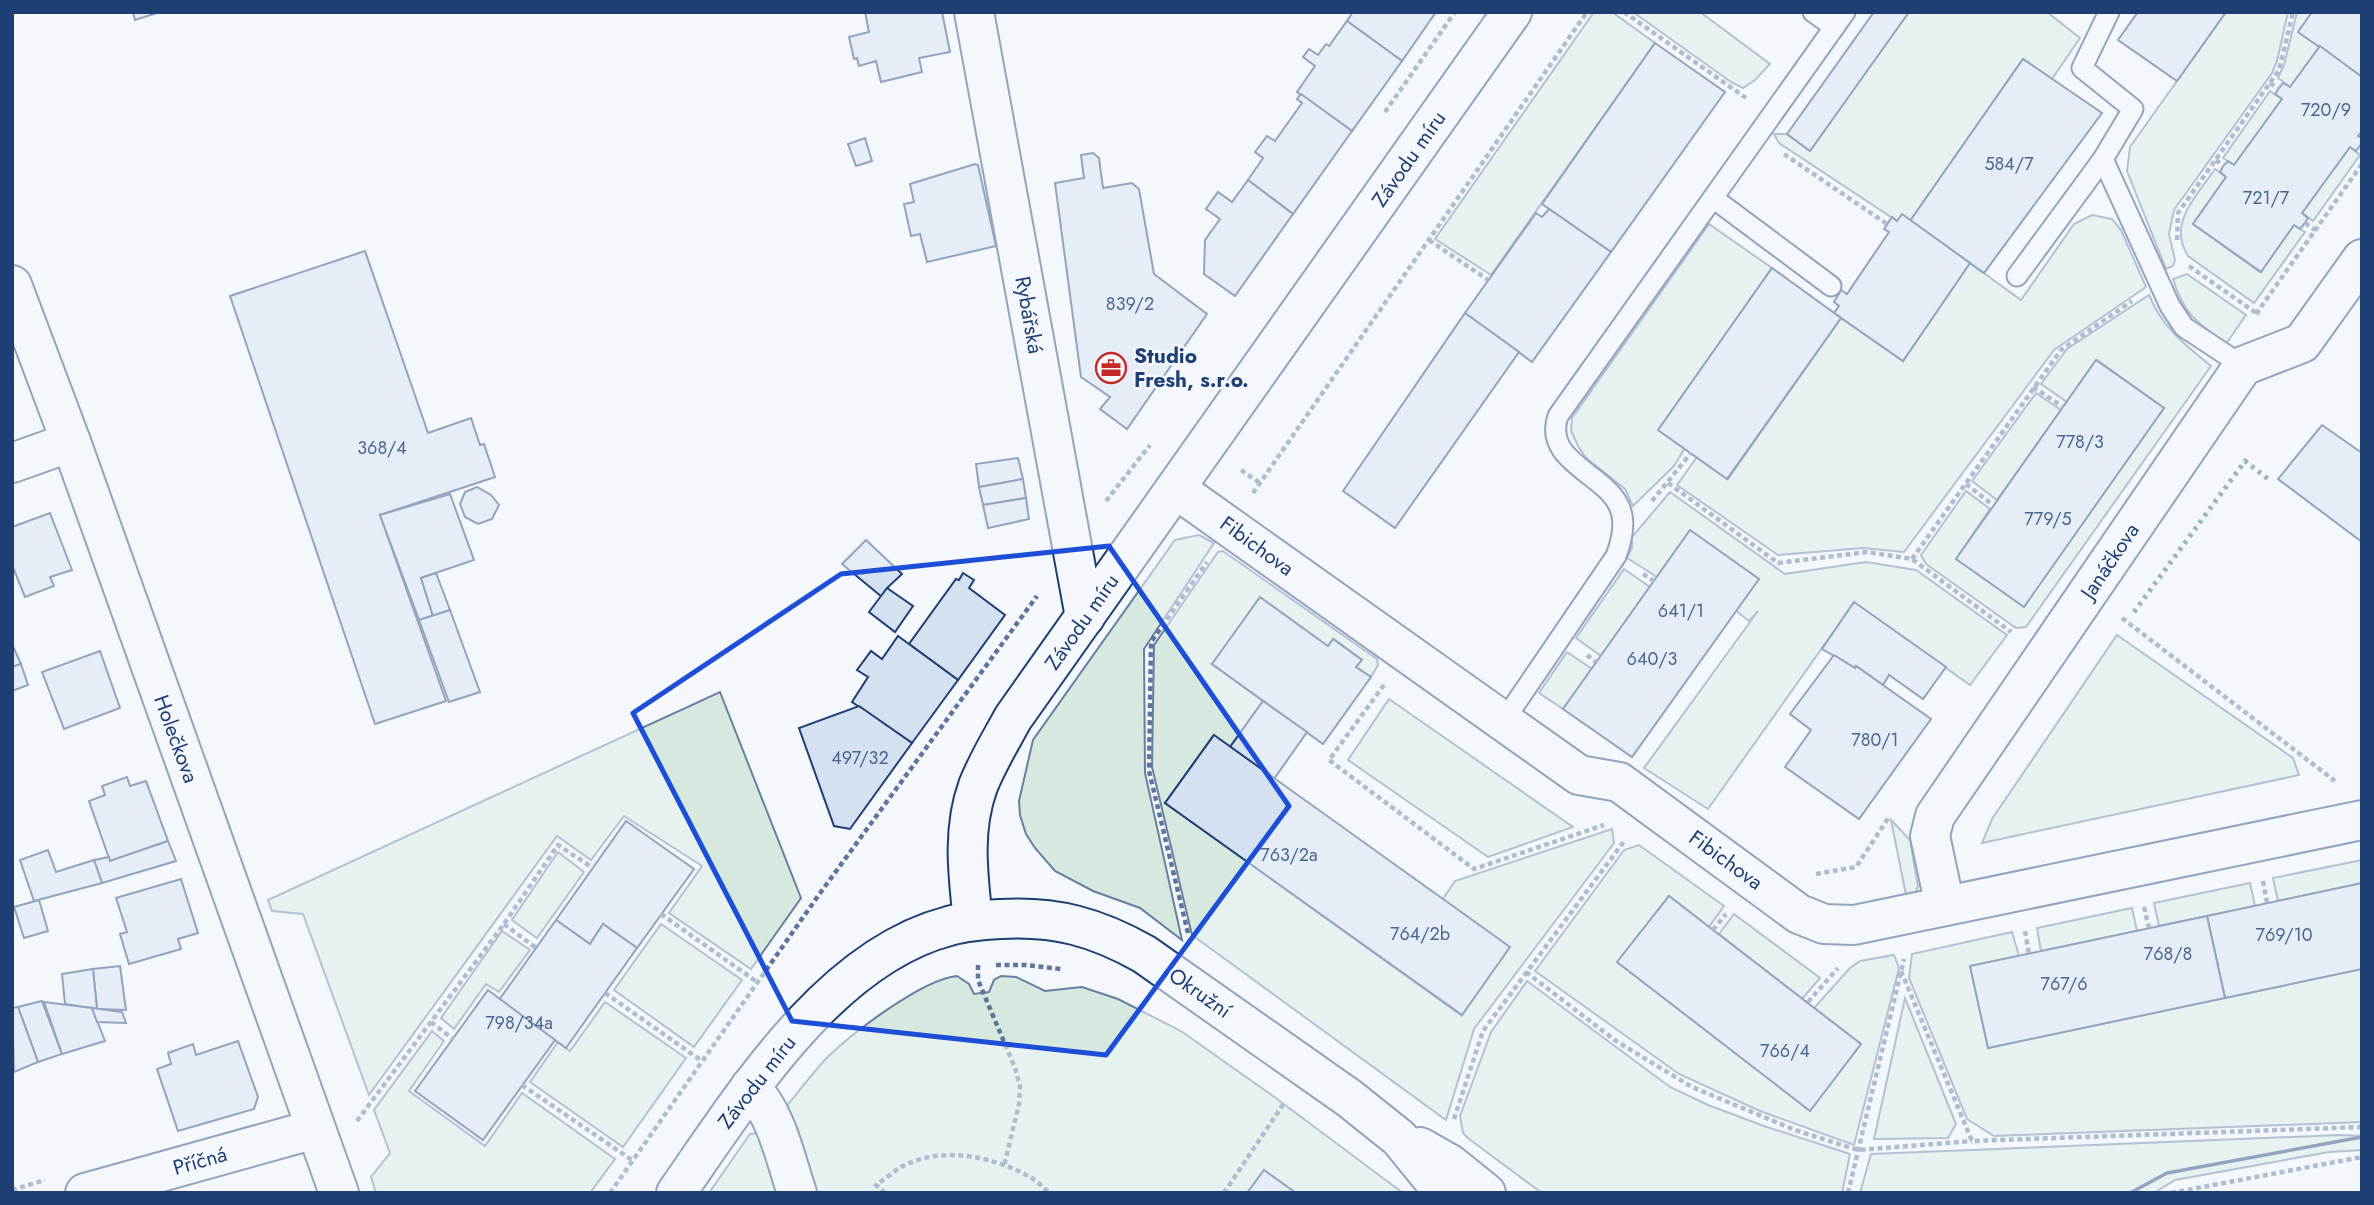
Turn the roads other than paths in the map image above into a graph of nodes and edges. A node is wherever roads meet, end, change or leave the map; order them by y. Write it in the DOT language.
graph roads {
  1 [pos="974,12"];
  2 [pos="1512,12"];
  3 [pos="1814,12"];
  4 [pos="2109,12"];
  5 [pos="1840,20"];
  6 [pos="2103,159"];
  7 [pos="1713,198"];
  8 [pos="2362,260"];
  9 [pos="2017,276"];
  10 [pos="12,285"];
  11 [pos="1831,286"];
  12 [pos="2235,360"];
  13 [pos="71,442"];
  14 [pos="12,463"];
  15 [pos="1177,489"];
  16 [pos="1086,617"];
  17 [pos="1503,722"];
  18 [pos="2362,820"];
  19 [pos="1945,906"];
  20 [pos="973,921"];
  21 [pos="750,1087"];
  22 [pos="1399,1138"];
  23 [pos="327,1161"];
  24 [pos="68,1186"];
  25 [pos="676,1193"];
  26 [pos="797,1193"];
  27 [pos="1444,1193"];
  28 [pos="1486,1193"];
  1 -- 16 [label="street, Rybářská"];
  2 -- 15 [label="street, Závodu míru"];
  3 -- 5 [label="lane"];
  4 -- 6 [label="lane"];
  5 -- 7 [label="lane"];
  6 -- 9 [label="lane"];
  6 -- 12 [label="lane"];
  7 -- 11 [label="lane"];
  7 -- 17 [label="lane"];
  8 -- 12 [label="street"];
  10 -- 13 [label="street, Holečkova"];
  12 -- 19 [label="street, Janáčkova"];
  13 -- 14 [label="street"];
  13 -- 23 [label="street, Holečkova"];
  15 -- 16 [label="street, Závodu míru"];
  15 -- 17 [label="street, Fibichova"];
  16 -- 20 [label="street, Závodu míru"];
  17 -- 19 [label="street, Fibichova"];
  18 -- 19 [label="street, Fibichova"];
  20 -- 21 [label="street, Závodu míru"];
  20 -- 22 [label="street, Okružní"];
  21 -- 25 [label="street, Závodu míru"];
  21 -- 26 [label="street"];
  22 -- 27 [label="street, Okružní"];
  22 -- 28 [label="street, Okružní"];
  23 -- 24 [label="street, Příčná"];
}
